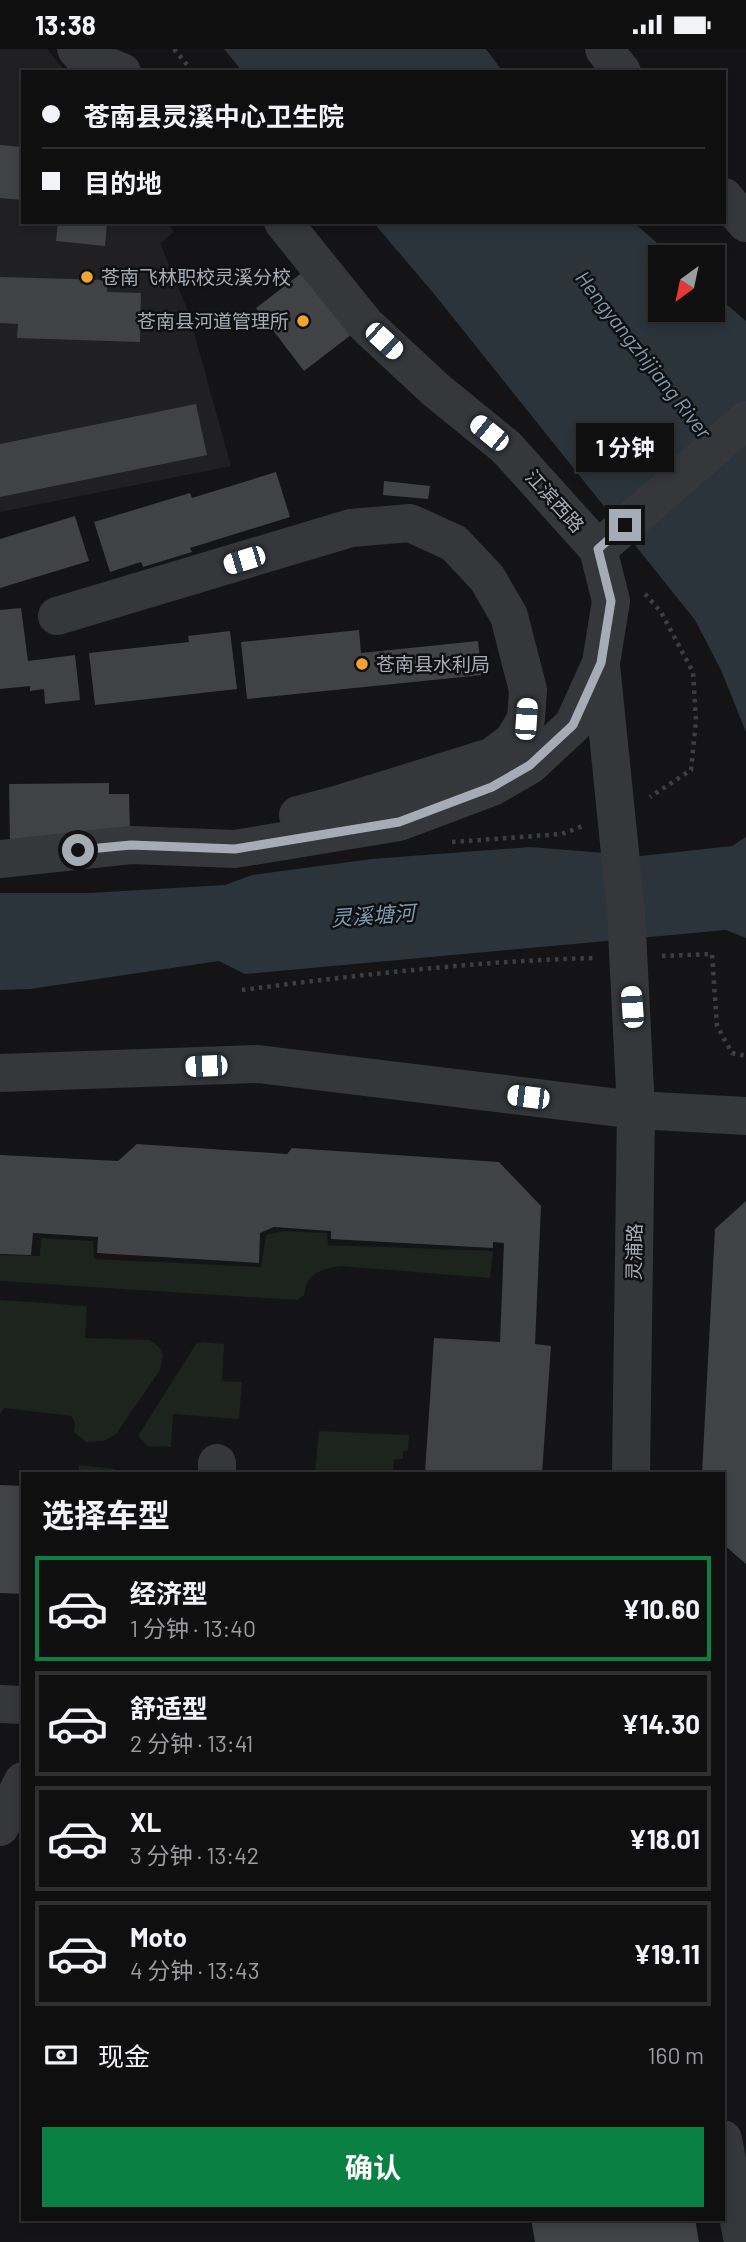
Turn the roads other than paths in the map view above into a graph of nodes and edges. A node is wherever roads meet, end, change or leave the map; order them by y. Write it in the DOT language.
graph roads {
  1 [pos="604,49"];
  2 [pos="80,53"];
  3 [pos="118,70"];
  4 [pos="620,70"];
  5 [pos="726,199"];
  6 [pos="746,223"];
  7 [pos="286,224"];
  8 [pos="746,420"];
  9 [pos="598,549"];
  10 [pos="57,616"];
  11 [pos="601,663"];
  12 [pos="131,845"];
  13 [pos="0,859"];
  14 [pos="0,1073"];
  15 [pos="636,1109"];
  16 [pos="746,1116"];
  17 [pos="631,1472"];
  18 [pos="0,1704"];
  19 [pos="21,1705"];
  20 [pos="21,1785"];
  21 [pos="0,1828"];
  22 [pos="725,2149"];
  23 [pos="743,2242"];
  1 -- 4 [label="street"];
  2 -- 3 [label="street"];
  5 -- 6 [label="street"];
  7 -- 9 [label="street, 江滨西路"];
  8 -- 9 [label="street"];
  9 -- 11 [label="street, 江滨西路"];
  10 -- 12 [label="street"];
  11 -- 12 [label="street, 江滨西路"];
  11 -- 15 [label="street, 灵浦路"];
  12 -- 13 [label="street, 江滨西路"];
  14 -- 15 [label="street"];
  15 -- 16 [label="street"];
  15 -- 17 [label="street, 灵浦路"];
  18 -- 19 [label="street"];
  20 -- 21 [label="street"];
  22 -- 23 [label="street"];
}
